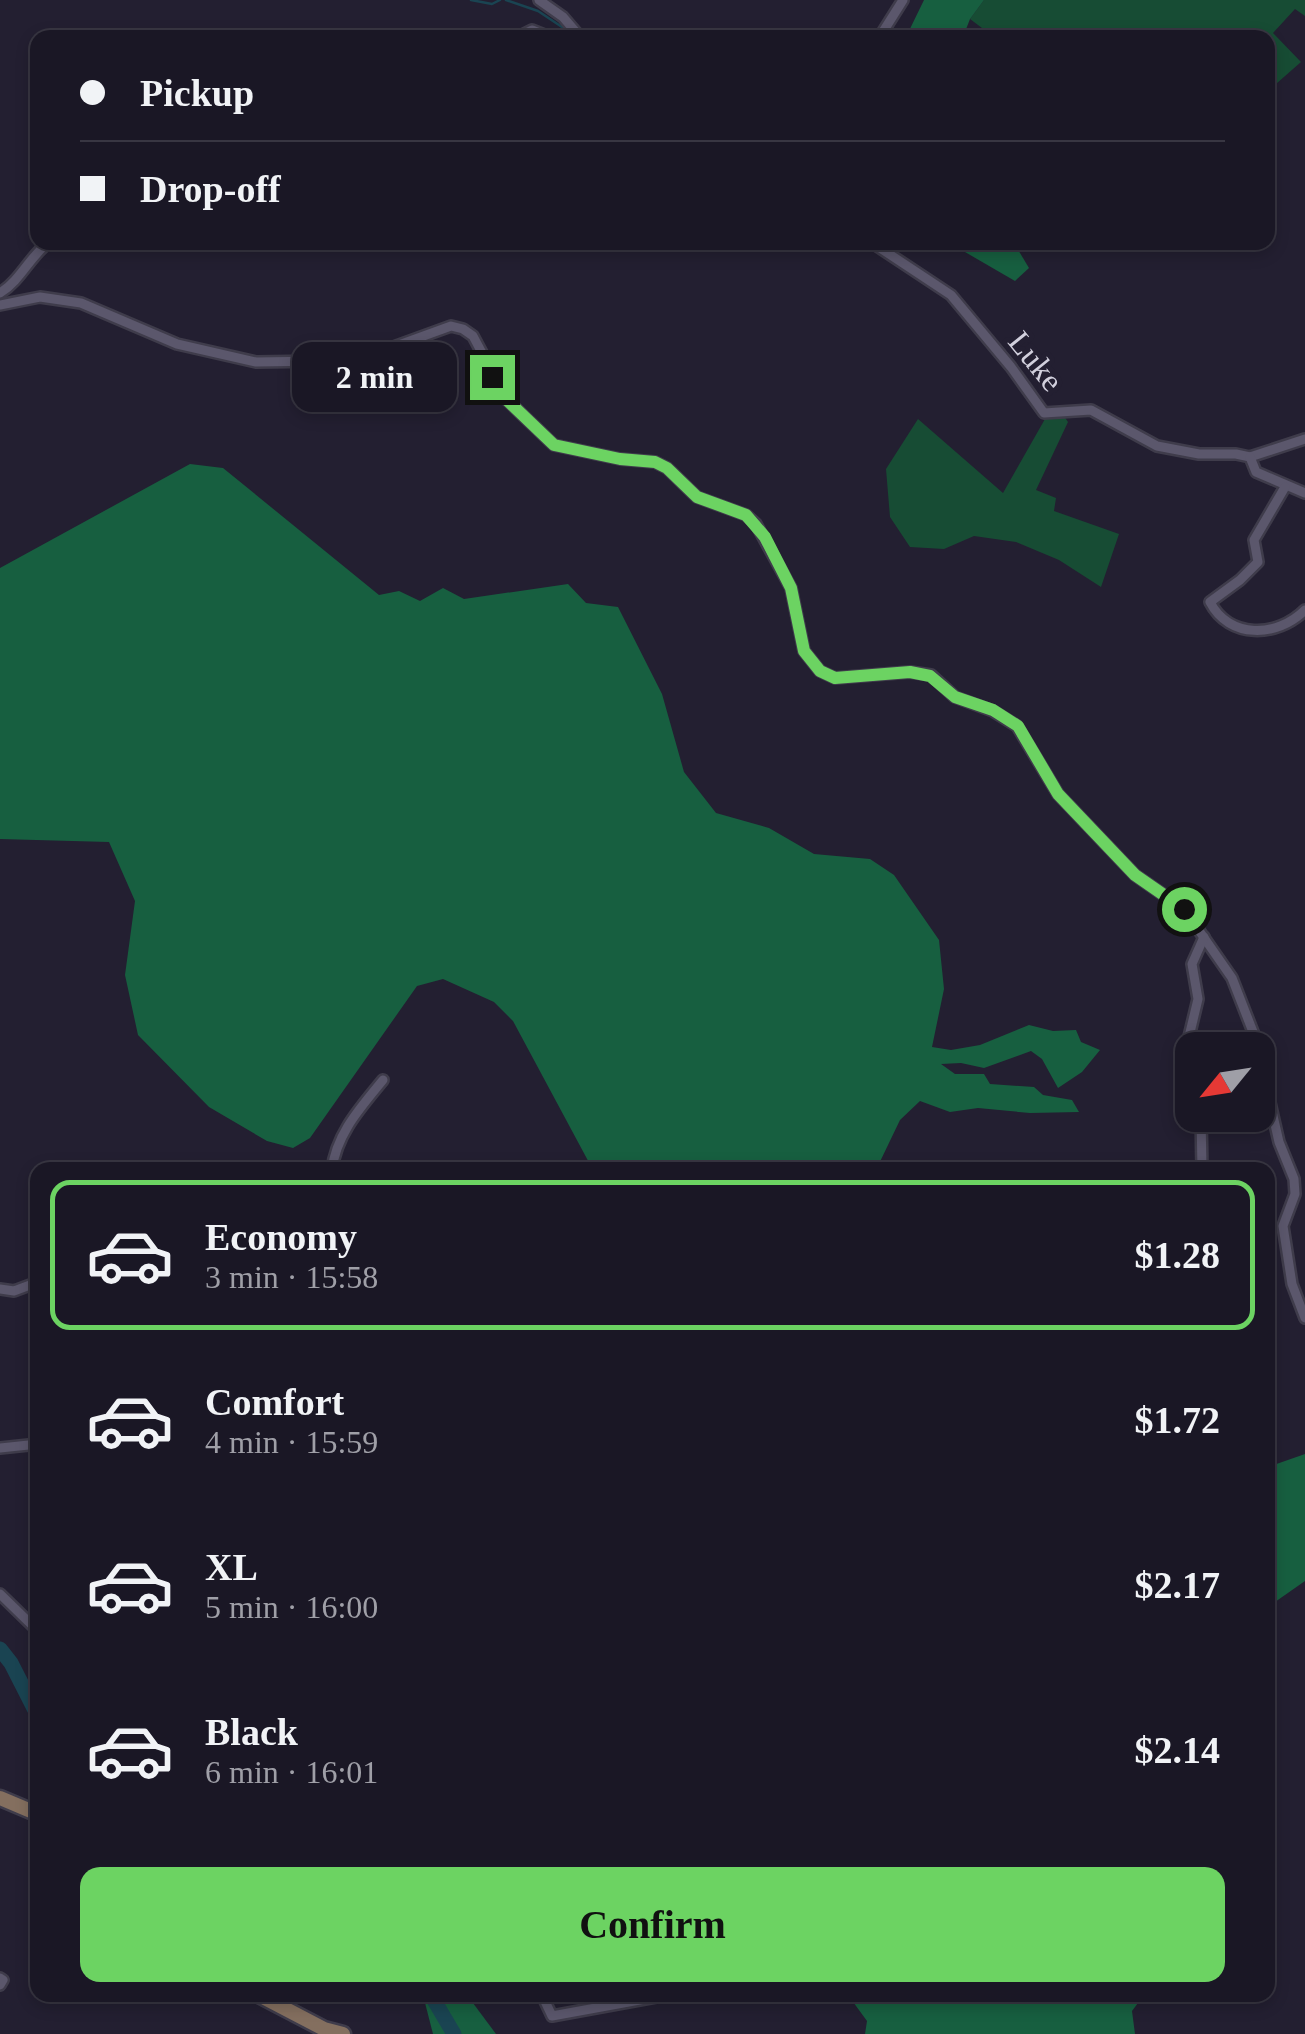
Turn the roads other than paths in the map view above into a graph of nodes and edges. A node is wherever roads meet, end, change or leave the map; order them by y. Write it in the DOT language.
graph roads {
  1 [pos="539,0"];
  2 [pos="903,0"];
  3 [pos="574,30"];
  4 [pos="884,30"];
  5 [pos="39,250"];
  6 [pos="883,250"];
  7 [pos="0,292"];
  8 [pos="0,306"];
  9 [pos="1305,440"];
  10 [pos="1250,458"];
  11 [pos="1285,487"];
  12 [pos="1305,493"];
  13 [pos="1305,610"];
  14 [pos="1204,937"];
  15 [pos="1190,1032"];
  16 [pos="383,1080"];
  17 [pos="1201,1132"];
  18 [pos="333,1162"];
  19 [pos="1202,1162"];
  20 [pos="30,1285"];
  21 [pos="0,1290"];
  22 [pos="1305,1318"];
  23 [pos="30,1445"];
  24 [pos="0,1448"];
  25 [pos="0,1594"];
  26 [pos="30,1624"];
  27 [pos="0,1798"];
  28 [pos="30,1811"];
  29 [pos="0,1978"];
  30 [pos="0,1986"];
  31 [pos="273,2002"];
  32 [pos="545,2002"];
  33 [pos="629,2002"];
  34 [pos="344,2034"];
  1 -- 3 [label="street"];
  2 -- 4 [label="street"];
  5 -- 7 [label="street"];
  6 -- 10 [label="street, Luke"];
  8 -- 14 [label="street"];
  9 -- 10 [label="street, Luke"];
  10 -- 11 [label="street"];
  11 -- 12 [label="street"];
  11 -- 13 [label="street"];
  14 -- 15 [label="street"];
  14 -- 22 [label="street"];
  16 -- 18 [label="street"];
  17 -- 19 [label="street"];
  20 -- 21 [label="street"];
  23 -- 24 [label="street"];
  25 -- 26 [label="street"];
  27 -- 28 [label="main road"];
  29 -- 30 [label="street"];
  31 -- 34 [label="main road"];
  32 -- 33 [label="street"];
}
